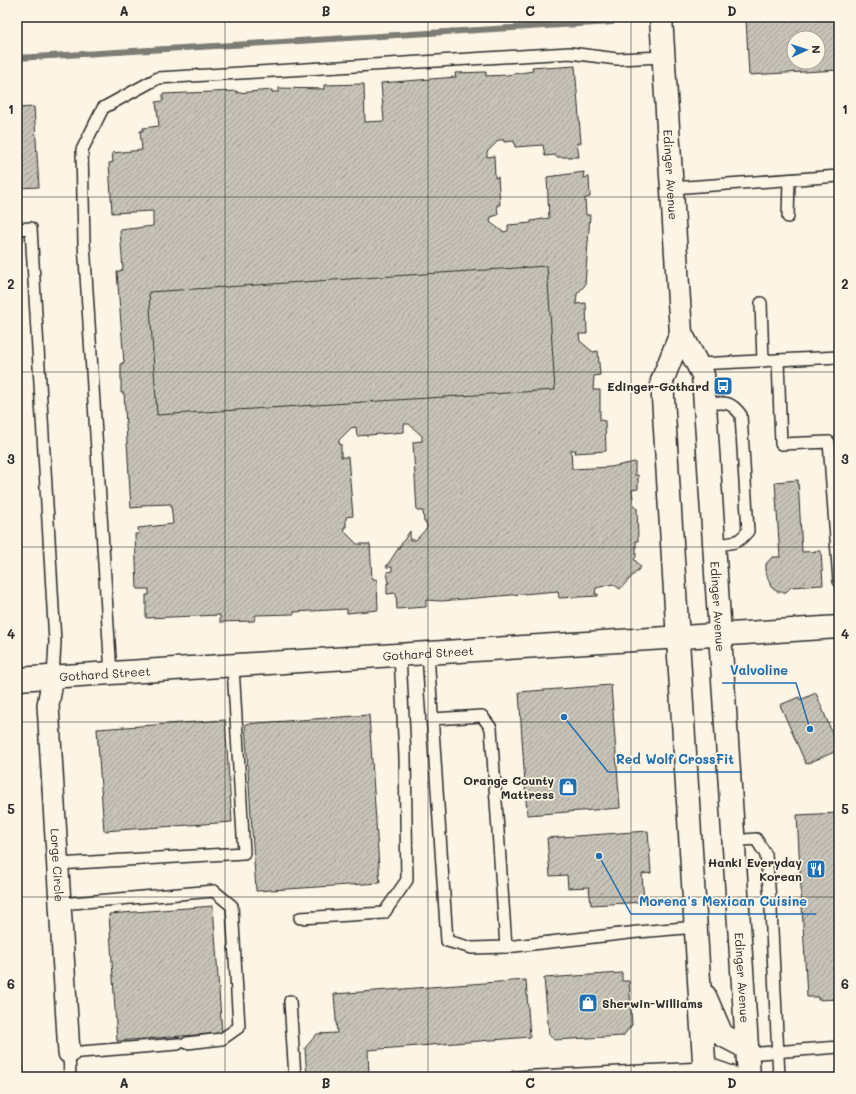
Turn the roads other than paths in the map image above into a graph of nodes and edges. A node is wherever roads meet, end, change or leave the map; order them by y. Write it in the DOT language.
graph roads {
  1 [pos="661,17"];
  2 [pos="664,57"];
  3 [pos="839,176"];
  4 [pos="789,180"];
  5 [pos="672,188"];
  6 [pos="788,217"];
  7 [pos="17,229"];
  8 [pos="761,303"];
  9 [pos="681,333"];
  10 [pos="839,357"];
  11 [pos="778,360"];
  12 [pos="763,361"];
  13 [pos="698,364"];
  14 [pos="705,404"];
  15 [pos="714,545"];
  16 [pos="839,581"];
  17 [pos="839,627"];
  18 [pos="719,636"];
  19 [pos="678,639"];
  20 [pos="428,654"];
  21 [pos="400,656"];
  22 [pos="233,666"];
  23 [pos="111,674"];
  24 [pos="53,677"];
  25 [pos="17,679"];
  26 [pos="432,719"];
  27 [pos="733,841"];
  28 [pos="58,864"];
  29 [pos="60,904"];
  30 [pos="300,918"];
  31 [pos="696,928"];
  32 [pos="506,947"];
  33 [pos="699,982"];
  34 [pos="290,1001"];
  35 [pos="839,1048"];
  36 [pos="747,1051"];
  37 [pos="777,1052"];
  38 [pos="69,1053"];
  39 [pos="705,1072"];
  40 [pos="70,1077"];
  41 [pos="295,1077"];
  42 [pos="515,1077"];
  43 [pos="730,1077"];
  44 [pos="748,1077"];
  45 [pos="779,1077"];
  1 -- 2 [label="main road, Edinger Avenue"];
  2 -- 5 [label="main road, Edinger Avenue"];
  2 -- 23 [label="lane"];
  3 -- 4 [label="lane"];
  4 -- 5 [label="lane"];
  4 -- 6 [label="lane"];
  5 -- 9 [label="main road, Edinger Avenue"];
  7 -- 24 [label="lane"];
  8 -- 12 [label="lane"];
  9 -- 13 [label="main road, Edinger Avenue"];
  9 -- 19 [label="main road, Edinger Avenue"];
  10 -- 11 [label="lane"];
  11 -- 12 [label="lane"];
  11 -- 16 [label="lane"];
  12 -- 13 [label="lane"];
  13 -- 14 [label="main road, Edinger Avenue"];
  14 -- 15 [label="main road, Edinger Avenue"];
  14 -- 15 [label="lane"];
  15 -- 18 [label="main road, Edinger Avenue"];
  17 -- 18 [label="main road, Gothard Street"];
  18 -- 19 [label="main road, Gothard Street"];
  18 -- 27 [label="main road, Edinger Avenue"];
  19 -- 20 [label="main road, Gothard Street"];
  19 -- 31 [label="main road, Edinger Avenue"];
  20 -- 21 [label="main road, Gothard Street"];
  20 -- 26 [label="lane"];
  21 -- 22 [label="main road, Gothard Street"];
  21 -- 30 [label="lane"];
  22 -- 23 [label="main road, Gothard Street"];
  22 -- 28 [label="lane"];
  23 -- 24 [label="main road, Gothard Street"];
  24 -- 25 [label="main road, Gothard Street"];
  24 -- 28 [label="street, Lorge Circle"];
  26 -- 32 [label="lane"];
  26 -- 32 [label="lane"];
  27 -- 36 [label="main road, Edinger Avenue"];
  27 -- 37 [label="lane"];
  28 -- 29 [label="street, Lorge Circle"];
  29 -- 38 [label="street, Lorge Circle"];
  29 -- 38 [label="lane"];
  31 -- 32 [label="lane"];
  31 -- 33 [label="main road, Edinger Avenue"];
  33 -- 36 [label="main road"];
  33 -- 39 [label="main road, Edinger Avenue"];
  34 -- 41 [label="lane"];
  35 -- 37 [label="lane"];
  36 -- 37 [label="lane"];
  36 -- 44 [label="main road, Edinger Avenue"];
  37 -- 45 [label="lane"];
  38 -- 40 [label="lane"];
  39 -- 42 [label="lane"];
  39 -- 43 [label="main road"];
}
